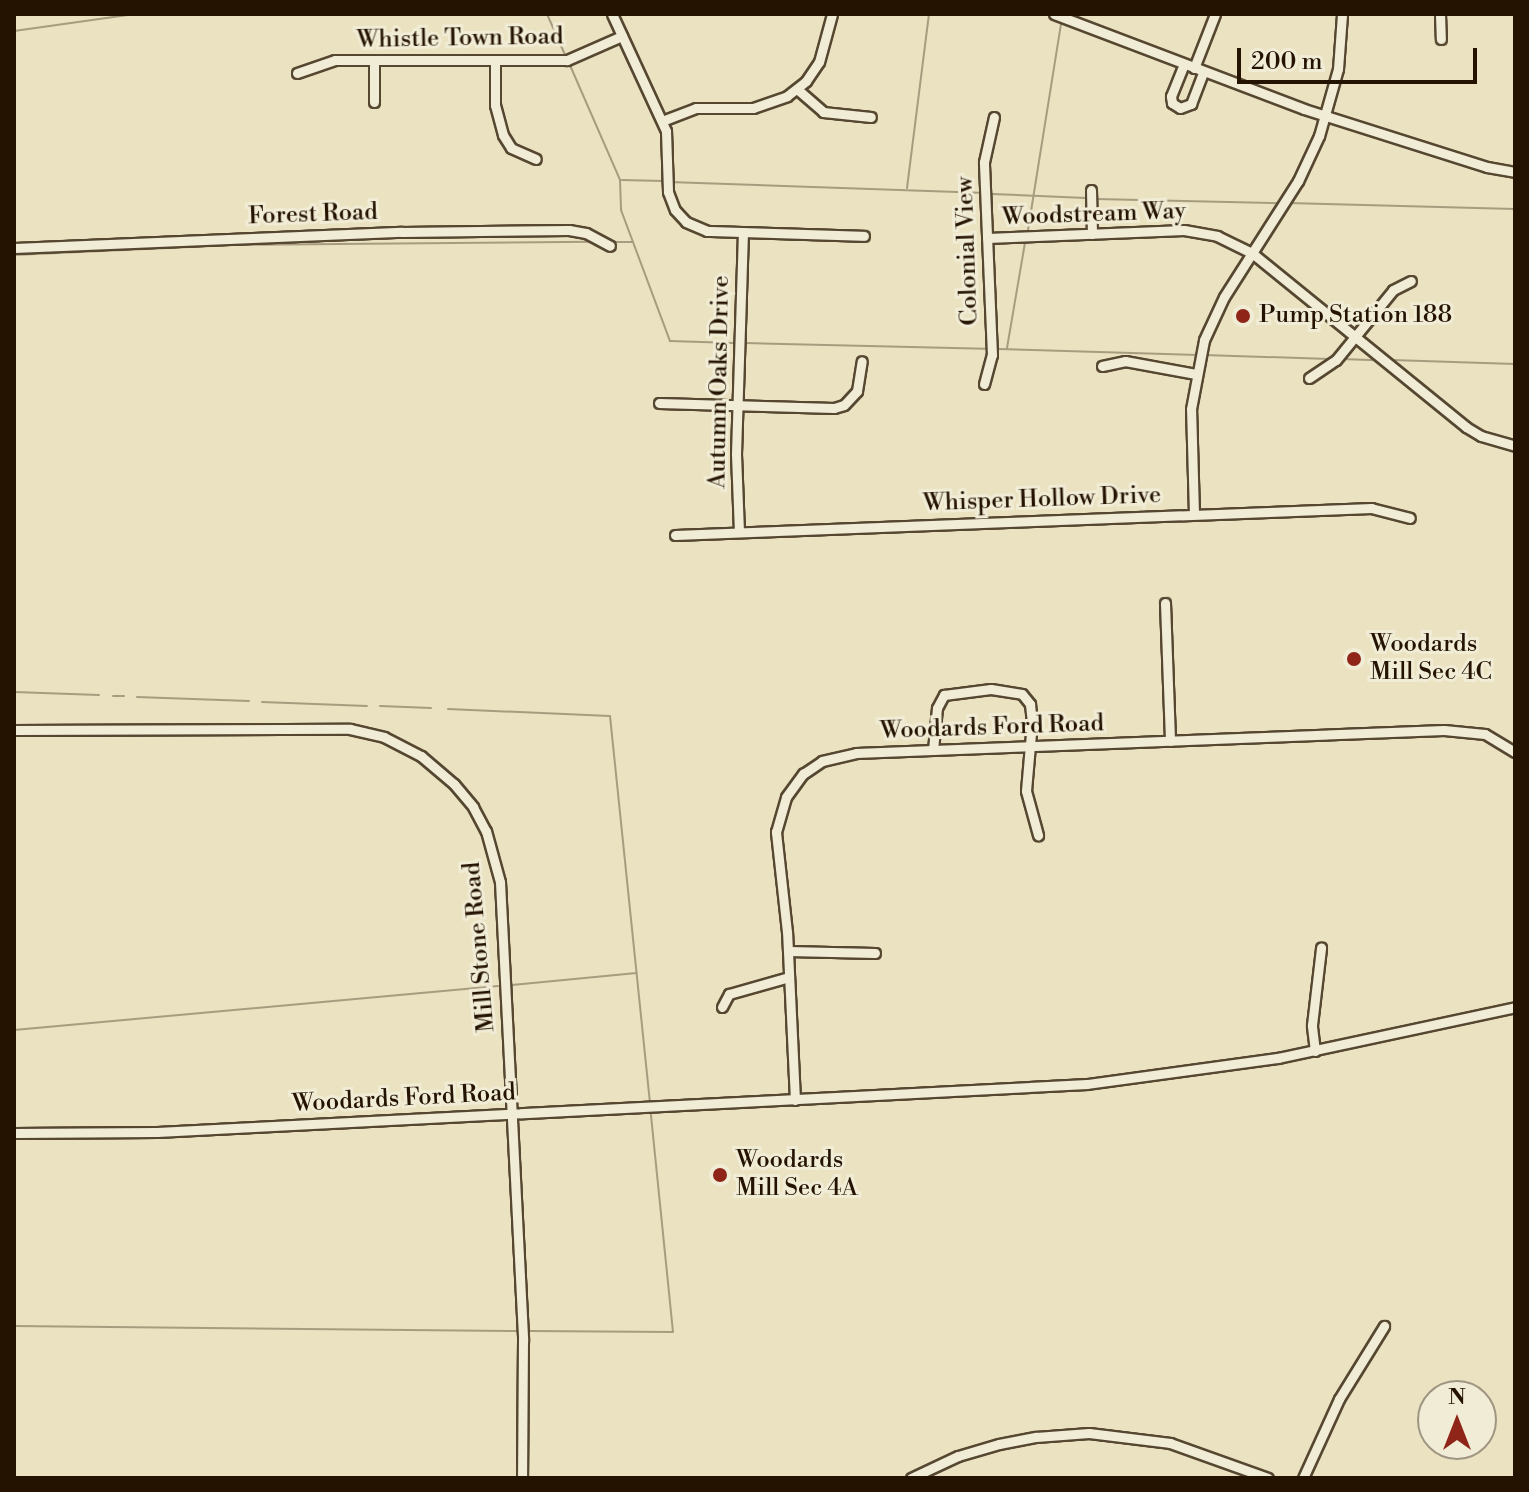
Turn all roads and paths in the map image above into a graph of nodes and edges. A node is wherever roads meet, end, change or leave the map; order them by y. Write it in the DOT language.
graph roads {
  1 [pos="612,14"];
  2 [pos="832,14"];
  3 [pos="1054,14"];
  4 [pos="1215,14"];
  5 [pos="1342,14"];
  6 [pos="1440,14"];
  7 [pos="622,36"];
  8 [pos="1441,39"];
  9 [pos="374,60"];
  10 [pos="495,60"];
  11 [pos="1194,68"];
  12 [pos="297,73"];
  13 [pos="797,89"];
  14 [pos="374,102"];
  15 [pos="1326,116"];
  16 [pos="871,117"];
  17 [pos="994,117"];
  18 [pos="662,121"];
  19 [pos="536,159"];
  20 [pos="1515,172"];
  21 [pos="1091,190"];
  22 [pos="743,232"];
  23 [pos="1092,234"];
  24 [pos="864,236"];
  25 [pos="987,238"];
  26 [pos="610,246"];
  27 [pos="14,248"];
  28 [pos="1252,253"];
  29 [pos="1411,281"];
  30 [pos="1354,336"];
  31 [pos="862,361"];
  32 [pos="1102,366"];
  33 [pos="1196,374"];
  34 [pos="1309,378"];
  35 [pos="984,384"];
  36 [pos="659,403"];
  37 [pos="738,405"];
  38 [pos="1515,446"];
  39 [pos="1194,514"];
  40 [pos="1410,518"];
  41 [pos="739,532"];
  42 [pos="675,535"];
  43 [pos="1165,603"];
  44 [pos="14,730"];
  45 [pos="1170,741"];
  46 [pos="1032,746"];
  47 [pos="933,750"];
  48 [pos="1515,752"];
  49 [pos="1038,835"];
  50 [pos="1321,948"];
  51 [pos="788,951"];
  52 [pos="875,953"];
  53 [pos="789,977"];
  54 [pos="722,1007"];
  55 [pos="1515,1007"];
  56 [pos="1315,1051"];
  57 [pos="795,1100"];
  58 [pos="512,1114"];
  59 [pos="14,1133"];
  60 [pos="1384,1326"];
  61 [pos="522,1478"];
  62 [pos="911,1478"];
  63 [pos="1268,1478"];
  64 [pos="1303,1478"];
  1 -- 7 [label="street"];
  2 -- 13 [label="street"];
  3 -- 11 [label="street"];
  4 -- 11 [label="street"];
  5 -- 15 [label="street"];
  6 -- 8 [label="street"];
  7 -- 10 [label="street, Whistle Town Road"];
  7 -- 18 [label="street"];
  9 -- 10 [label="street, Whistle Town Road"];
  9 -- 12 [label="street, Whistle Town Road"];
  9 -- 14 [label="street"];
  10 -- 19 [label="street"];
  11 -- 15 [label="street"];
  13 -- 16 [label="street"];
  13 -- 18 [label="street"];
  15 -- 20 [label="street"];
  15 -- 28 [label="street"];
  17 -- 25 [label="street, Colonial View"];
  18 -- 22 [label="street"];
  21 -- 23 [label="street"];
  22 -- 24 [label="street"];
  22 -- 37 [label="street, Autumn Oaks Drive"];
  23 -- 25 [label="street, Woodstream Way"];
  23 -- 28 [label="street, Woodstream Way"];
  25 -- 35 [label="street, Colonial View"];
  26 -- 27 [label="street, Forest Road"];
  28 -- 30 [label="street, Woodstream Way"];
  28 -- 33 [label="street"];
  29 -- 30 [label="street"];
  30 -- 34 [label="street"];
  30 -- 38 [label="street, Woodstream Way"];
  31 -- 37 [label="street"];
  32 -- 33 [label="street"];
  33 -- 39 [label="street"];
  36 -- 37 [label="street"];
  37 -- 41 [label="street, Autumn Oaks Drive"];
  39 -- 40 [label="street, Whisper Hollow Drive"];
  39 -- 41 [label="street, Whisper Hollow Drive"];
  41 -- 42 [label="street, Whisper Hollow Drive"];
  43 -- 45 [label="street"];
  44 -- 58 [label="street, Mill Stone Road"];
  45 -- 46 [label="street, Woodards Ford Road"];
  45 -- 48 [label="street, Woodards Ford Road"];
  46 -- 47 [label="street, Woodards Ford Road"];
  46 -- 47 [label="street"];
  46 -- 49 [label="street"];
  47 -- 51 [label="street, Woodards Ford Road"];
  50 -- 56 [label="street"];
  51 -- 52 [label="street"];
  51 -- 53 [label="street, Woodards Ford Road"];
  53 -- 54 [label="street"];
  53 -- 57 [label="street, Woodards Ford Road"];
  55 -- 56 [label="street, Woodards Ford Road"];
  56 -- 57 [label="street, Woodards Ford Road"];
  57 -- 58 [label="street, Woodards Ford Road"];
  58 -- 59 [label="street, Woodards Ford Road"];
  58 -- 61 [label="street, Mill Stone Road"];
  60 -- 64 [label="street"];
  62 -- 63 [label="street"];
}
